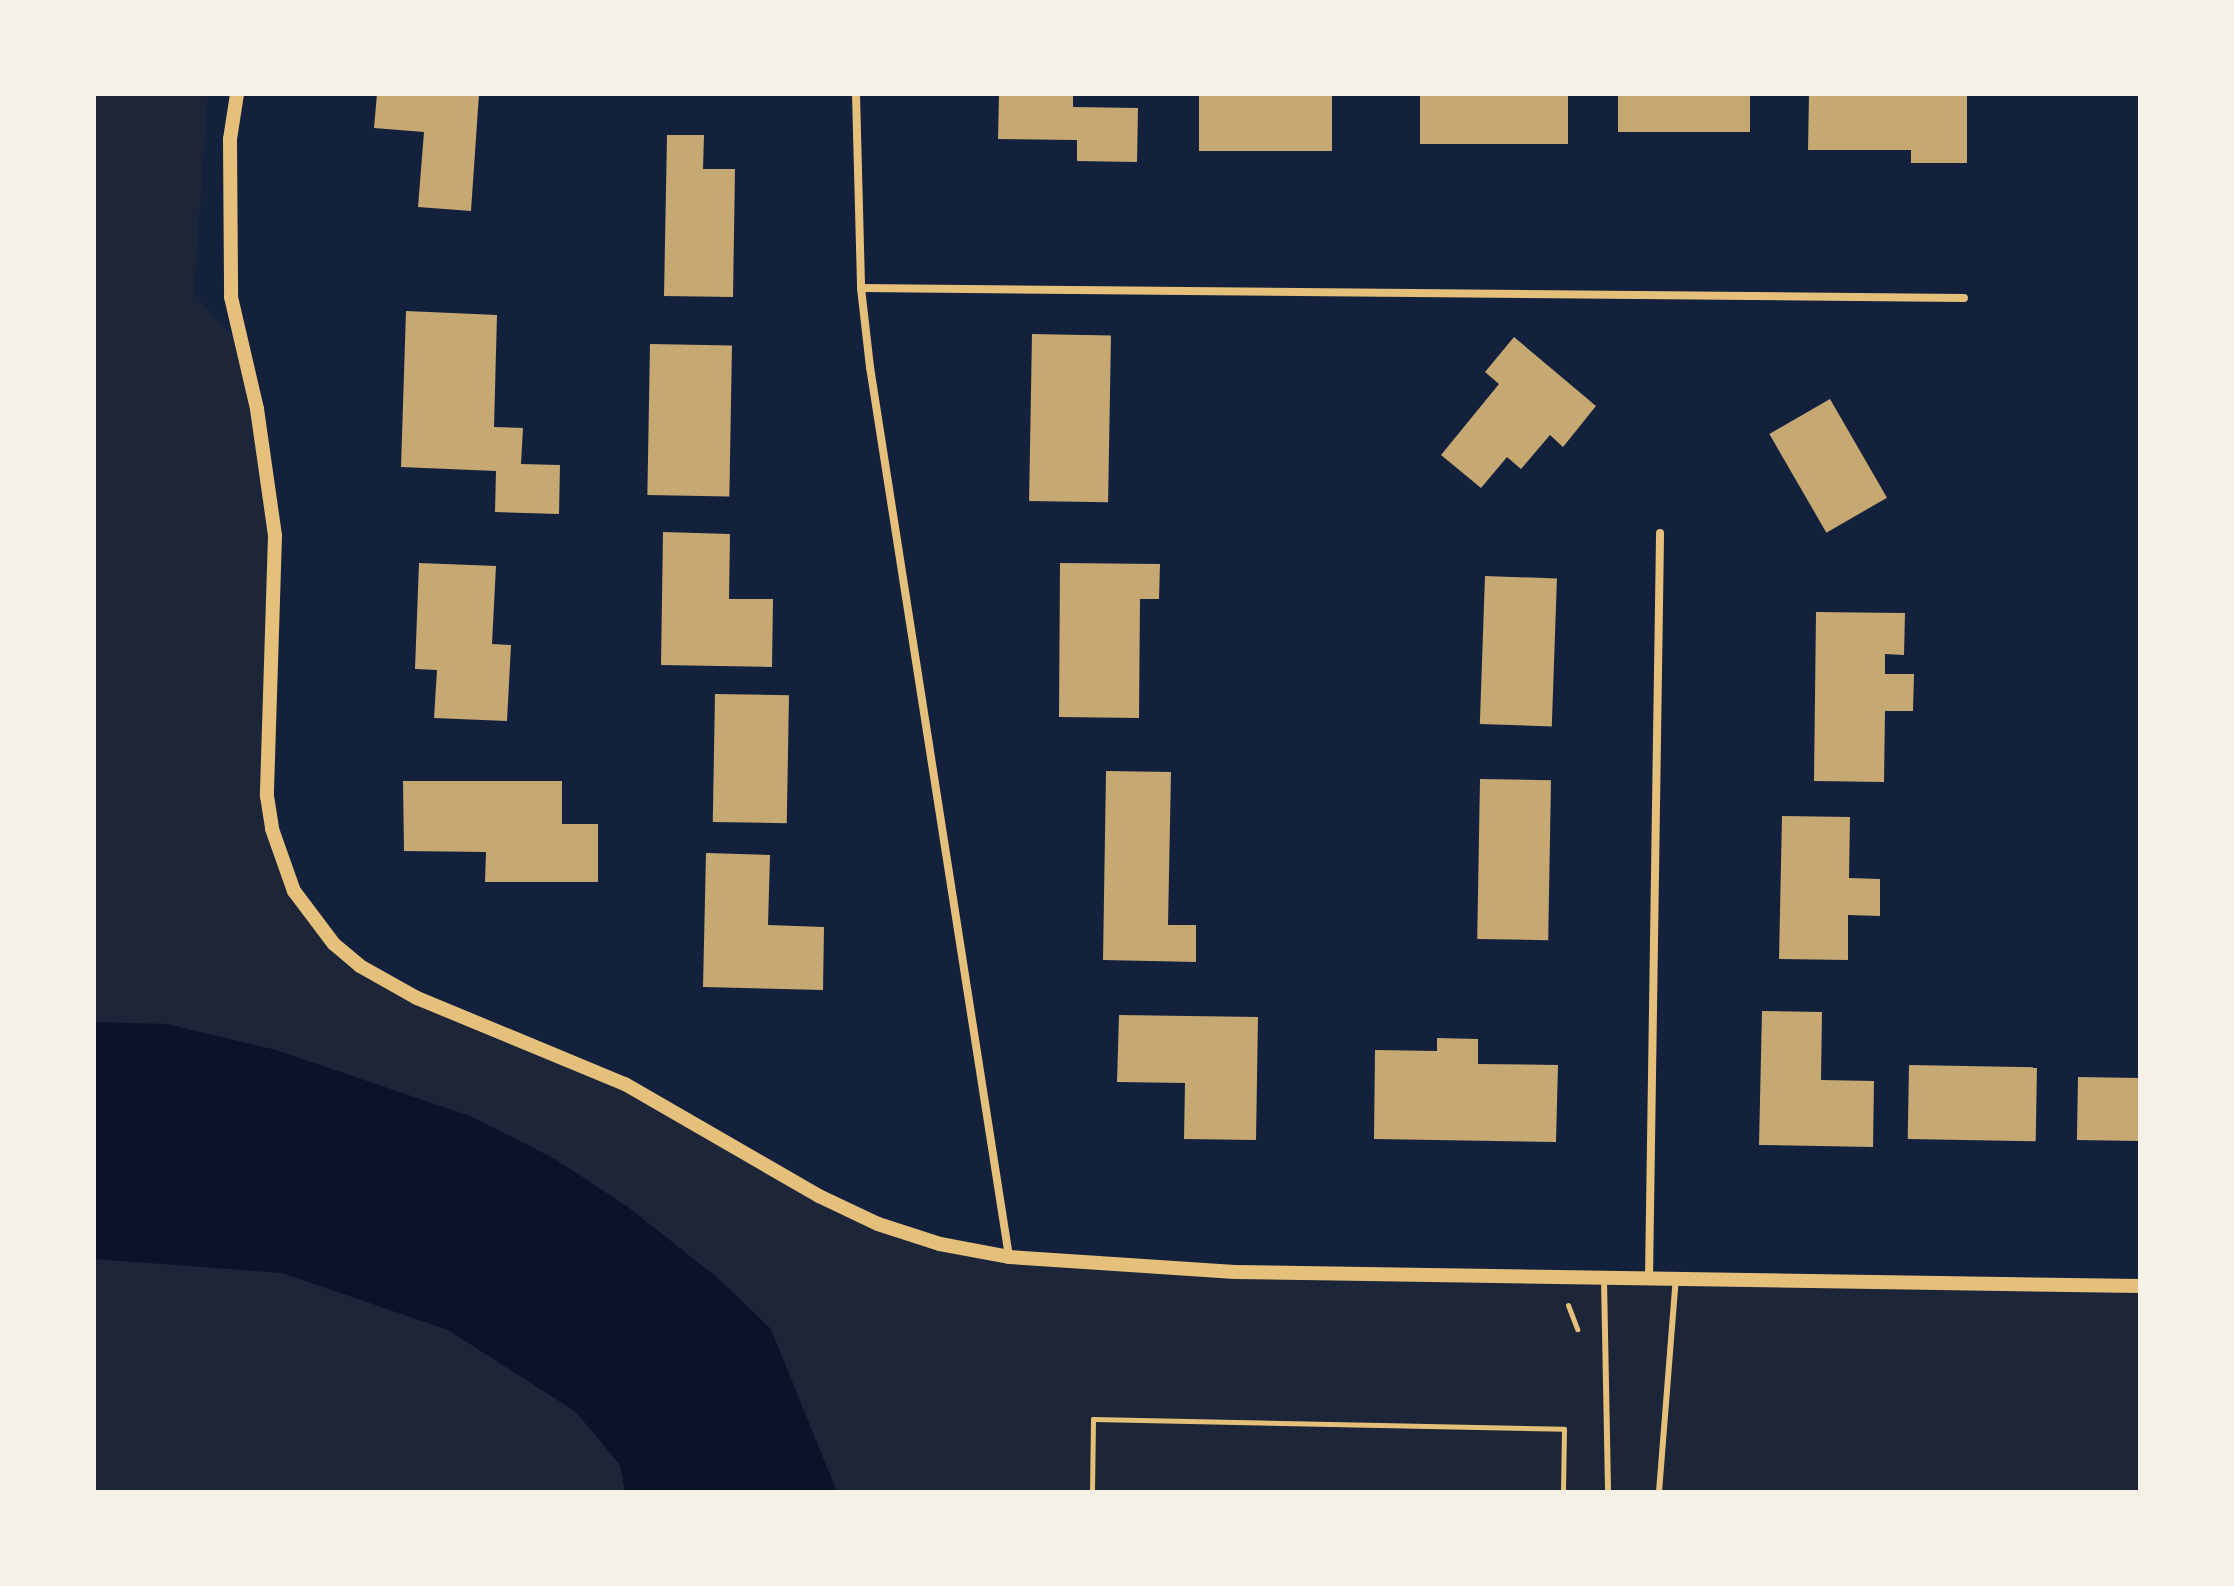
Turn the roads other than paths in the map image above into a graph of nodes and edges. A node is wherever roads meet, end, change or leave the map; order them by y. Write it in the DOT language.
graph roads {
  1 [pos="237,94"];
  2 [pos="856,94"];
  3 [pos="861,288"];
  4 [pos="1964,298"];
  5 [pos="1660,533"];
  6 [pos="1009,1257"];
  7 [pos="1604,1277"];
  8 [pos="1649,1278"];
  9 [pos="1676,1278"];
  10 [pos="2140,1286"];
  11 [pos="1608,1492"];
  12 [pos="1659,1492"];
  1 -- 6 [label="street"];
  2 -- 3 [label="street"];
  3 -- 4 [label="street"];
  3 -- 6 [label="street"];
  5 -- 8 [label="street"];
  6 -- 7 [label="street"];
  7 -- 8 [label="street"];
  7 -- 11 [label="lane"];
  8 -- 9 [label="street"];
  9 -- 10 [label="street"];
  9 -- 12 [label="lane"];
}
